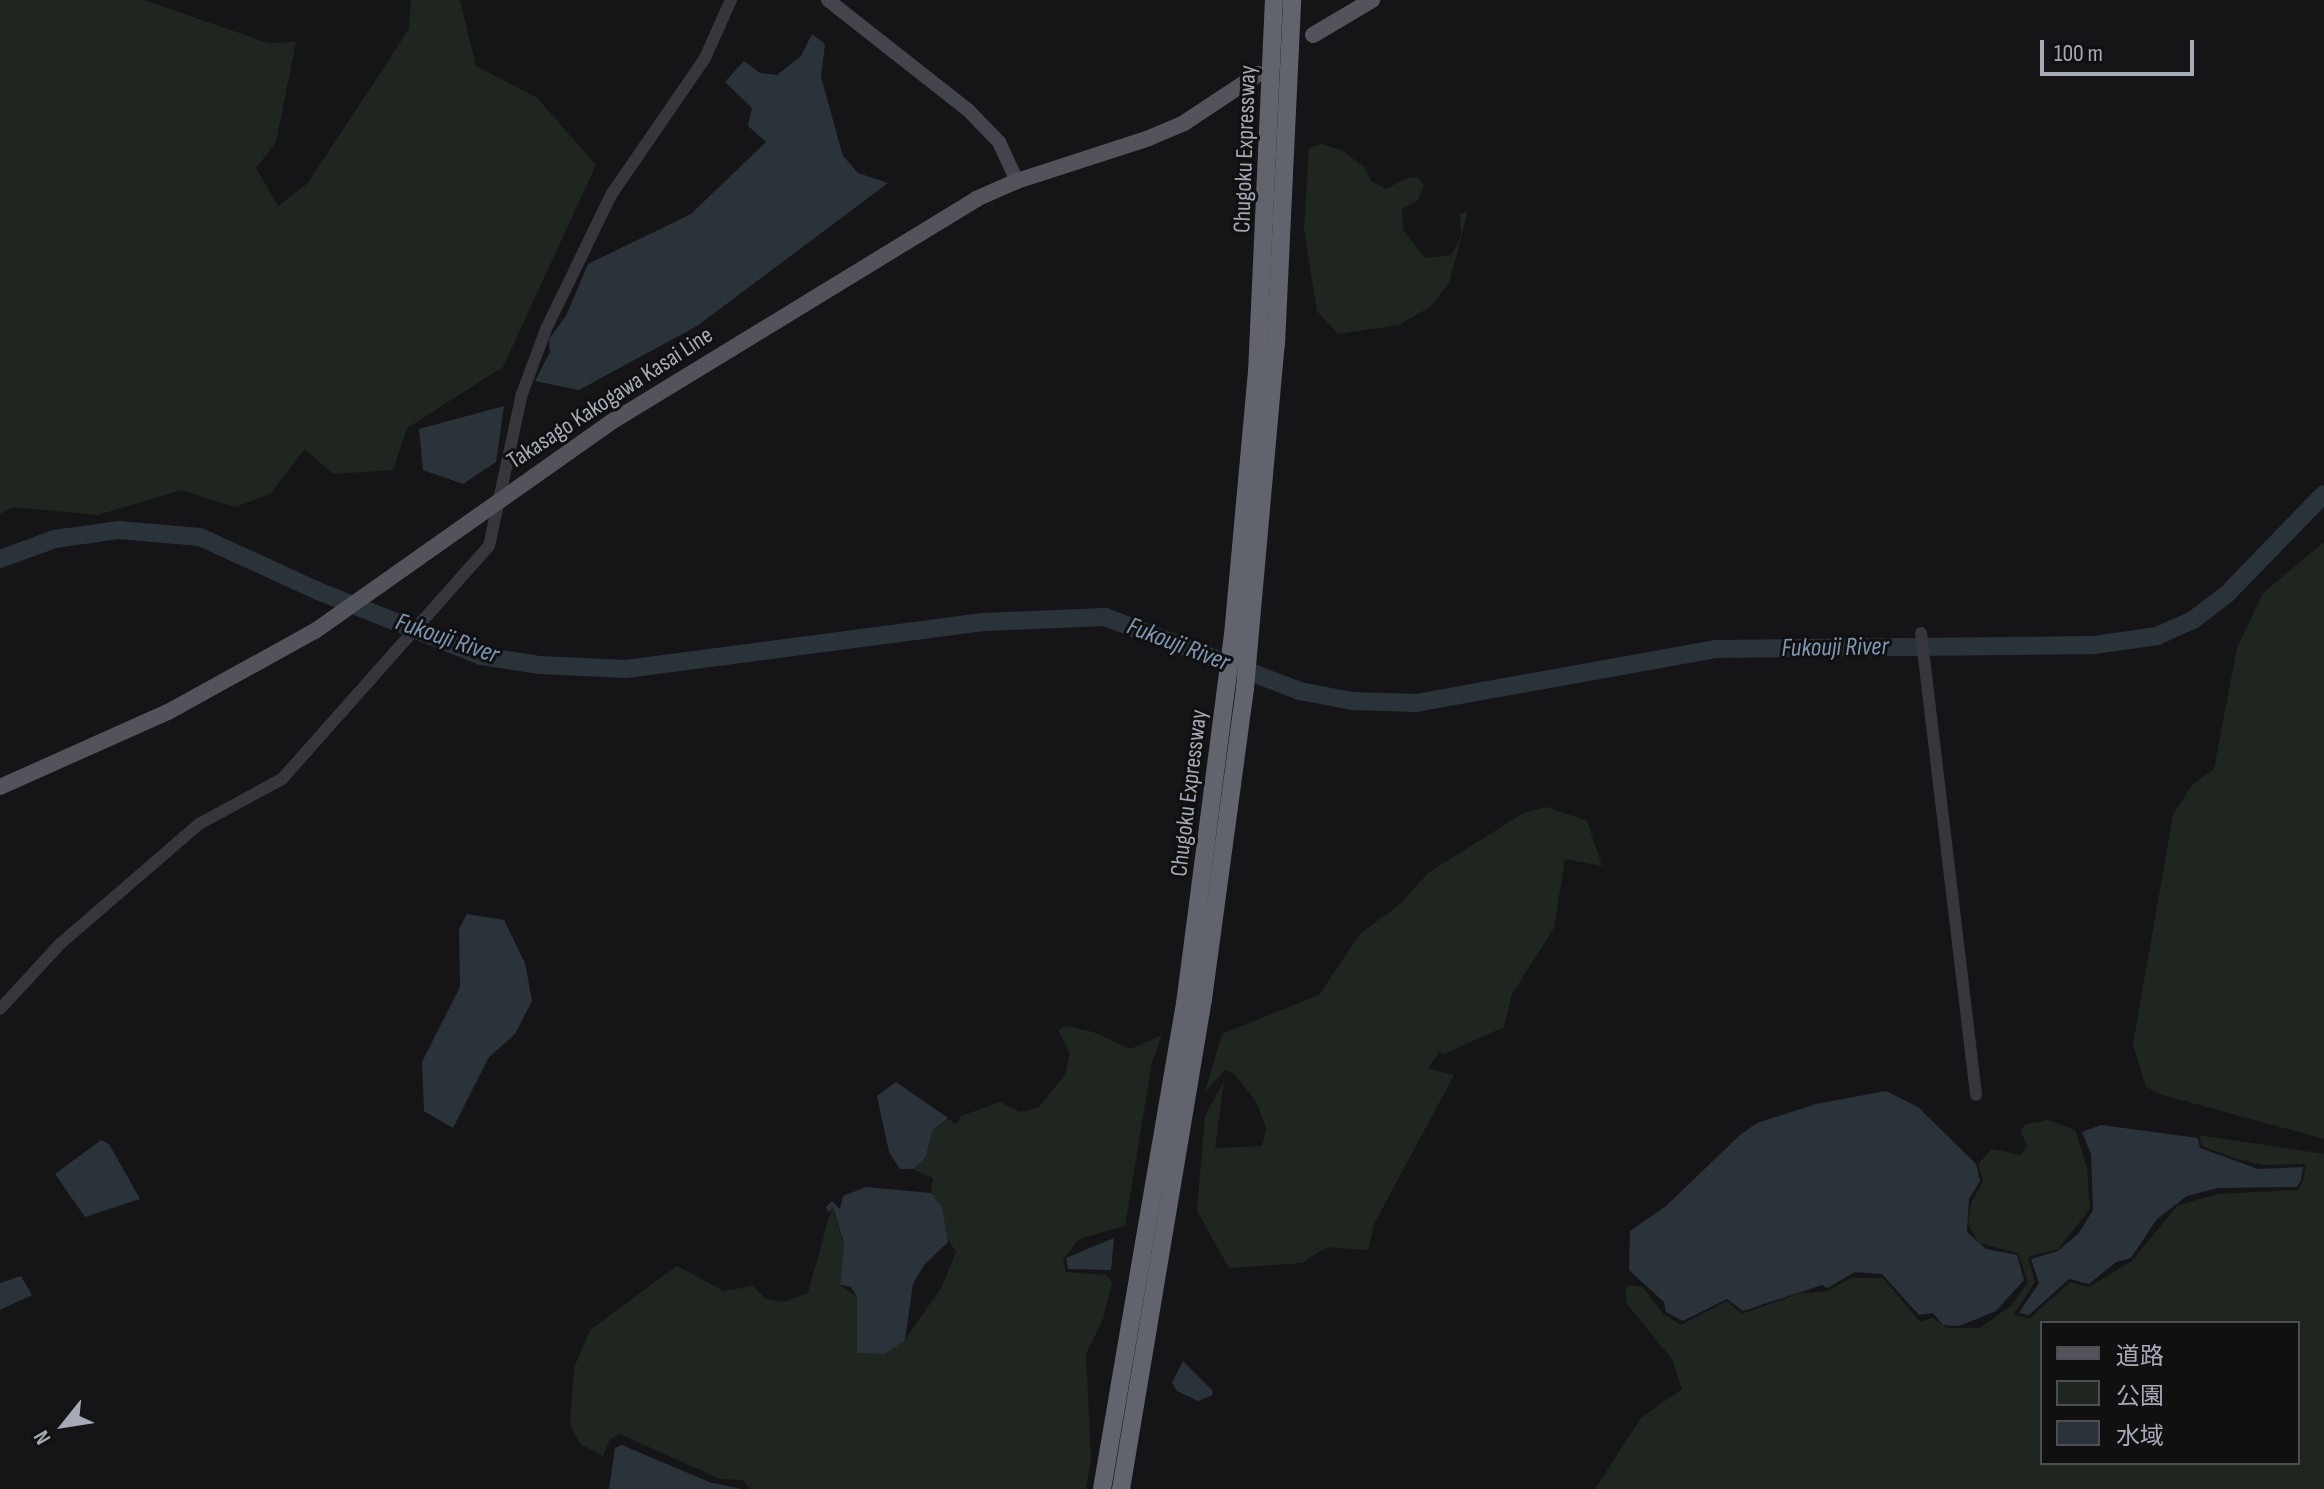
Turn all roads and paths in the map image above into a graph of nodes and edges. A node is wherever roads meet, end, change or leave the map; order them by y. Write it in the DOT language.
graph roads {
  1 [pos="731,0"];
  2 [pos="828,0"];
  3 [pos="1274,0"];
  4 [pos="1292,0"];
  5 [pos="1372,0"];
  6 [pos="1313,35"];
  7 [pos="1258,74"];
  8 [pos="1017,181"];
  9 [pos="498,501"];
  10 [pos="1921,633"];
  11 [pos="1241,638"];
  12 [pos="1236,685"];
  13 [pos="0,787"];
  14 [pos="0,1009"];
  15 [pos="1976,1095"];
  16 [pos="1102,1489"];
  17 [pos="1121,1489"];
  1 -- 9 [label="street"];
  2 -- 8 [label="main road"];
  3 -- 11 [label="highway, Chugoku Expressway"];
  4 -- 11 [label="highway, Chugoku Expressway"];
  5 -- 6 [label="main road"];
  7 -- 8 [label="main road, Takasago Kakogawa Kasai Line"];
  8 -- 9 [label="main road, Takasago Kakogawa Kasai Line"];
  9 -- 13 [label="main road, Takasago Kakogawa Kasai Line"];
  9 -- 14 [label="street"];
  10 -- 15 [label="street"];
  11 -- 12 [label="highway, Chugoku Expressway"];
  12 -- 16 [label="highway, Chugoku Expressway"];
  12 -- 17 [label="highway, Chugoku Expressway"];
}
